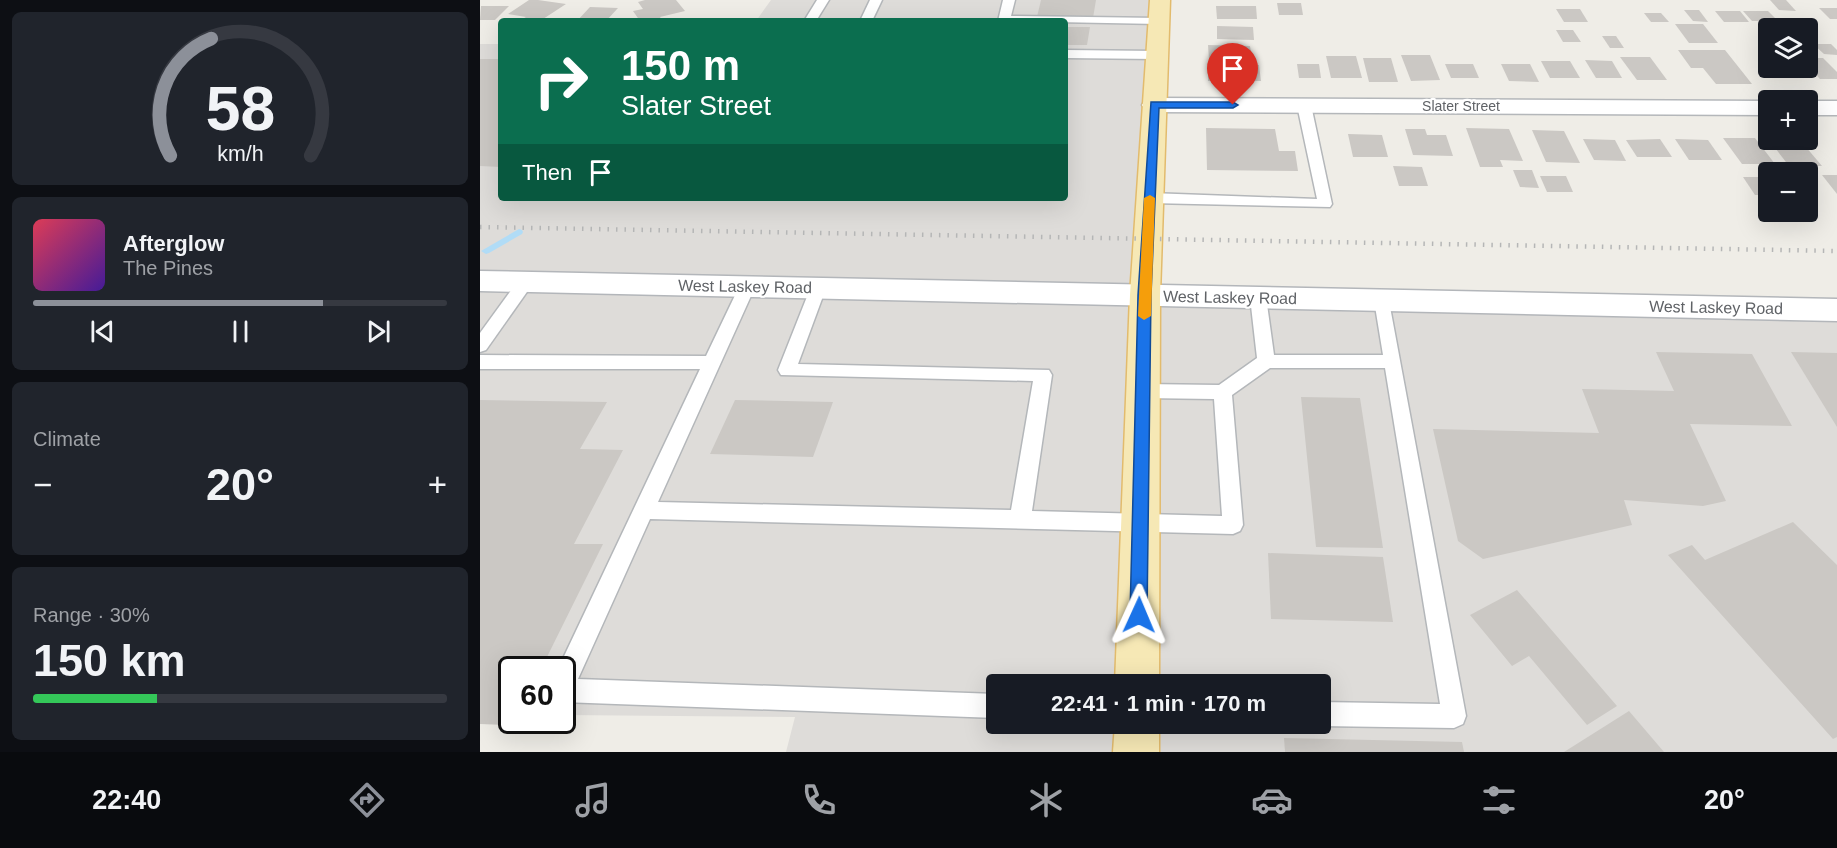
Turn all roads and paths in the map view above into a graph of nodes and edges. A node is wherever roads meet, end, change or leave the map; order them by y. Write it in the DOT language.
graph roads {
  1 [pos="823,0"];
  2 [pos="876,0"];
  3 [pos="1009,0"];
  4 [pos="1159,11"];
  5 [pos="812,18"];
  6 [pos="867,18"];
  7 [pos="1004,18"];
  8 [pos="1038,18"];
  9 [pos="1068,54"];
  10 [pos="1157,55"];
  11 [pos="1154,105"];
  12 [pos="1304,105"];
  13 [pos="1758,108"];
  14 [pos="1818,108"];
  15 [pos="1837,108"];
  16 [pos="1150,198"];
  17 [pos="480,281"];
  18 [pos="526,282"];
  19 [pos="747,287"];
  20 [pos="818,288"];
  21 [pos="1145,295"];
  22 [pos="1258,297"];
  23 [pos="1382,300"];
  24 [pos="1837,310"];
  25 [pos="480,346"];
  26 [pos="1266,361"];
  27 [pos="480,362"];
  28 [pos="1393,362"];
  29 [pos="712,363"];
  30 [pos="1143,391"];
  31 [pos="1223,392"];
  32 [pos="645,510"];
  33 [pos="1020,519"];
  34 [pos="1140,524"];
  35 [pos="576,659"];
  36 [pos="1137,674"];
  37 [pos="576,690"];
  38 [pos="986,706"];
  39 [pos="1331,714"];
  40 [pos="1137,734"];
  41 [pos="1136,752"];
  1 -- 5 [label="lane"];
  2 -- 6 [label="lane"];
  3 -- 7 [label="lane"];
  4 -- 8 [label="lane"];
  4 -- 10 [label="main road"];
  9 -- 10 [label="lane"];
  10 -- 11 [label="main road"];
  11 -- 12 [label="main road, Slater Street"];
  11 -- 16 [label="main road"];
  12 -- 13 [label="main road, Slater Street"];
  12 -- 16 [label="lane"];
  14 -- 15 [label="main road"];
  16 -- 21 [label="main road"];
  17 -- 18 [label="main road, West Laskey Road"];
  18 -- 19 [label="main road, West Laskey Road"];
  18 -- 25 [label="lane"];
  19 -- 20 [label="main road, West Laskey Road"];
  19 -- 29 [label="lane"];
  20 -- 21 [label="main road, West Laskey Road"];
  20 -- 33 [label="lane"];
  21 -- 22 [label="main road, West Laskey Road"];
  21 -- 30 [label="main road"];
  22 -- 23 [label="main road, West Laskey Road"];
  22 -- 26 [label="lane"];
  23 -- 24 [label="main road, West Laskey Road"];
  23 -- 28 [label="lane"];
  26 -- 28 [label="lane"];
  26 -- 31 [label="lane"];
  27 -- 29 [label="lane"];
  28 -- 39 [label="lane"];
  29 -- 32 [label="lane"];
  30 -- 31 [label="lane"];
  30 -- 34 [label="main road"];
  31 -- 34 [label="lane"];
  32 -- 33 [label="lane"];
  32 -- 35 [label="lane"];
  33 -- 34 [label="lane"];
  34 -- 36 [label="main road"];
  37 -- 38 [label="lane"];
  40 -- 41 [label="main road"];
}
